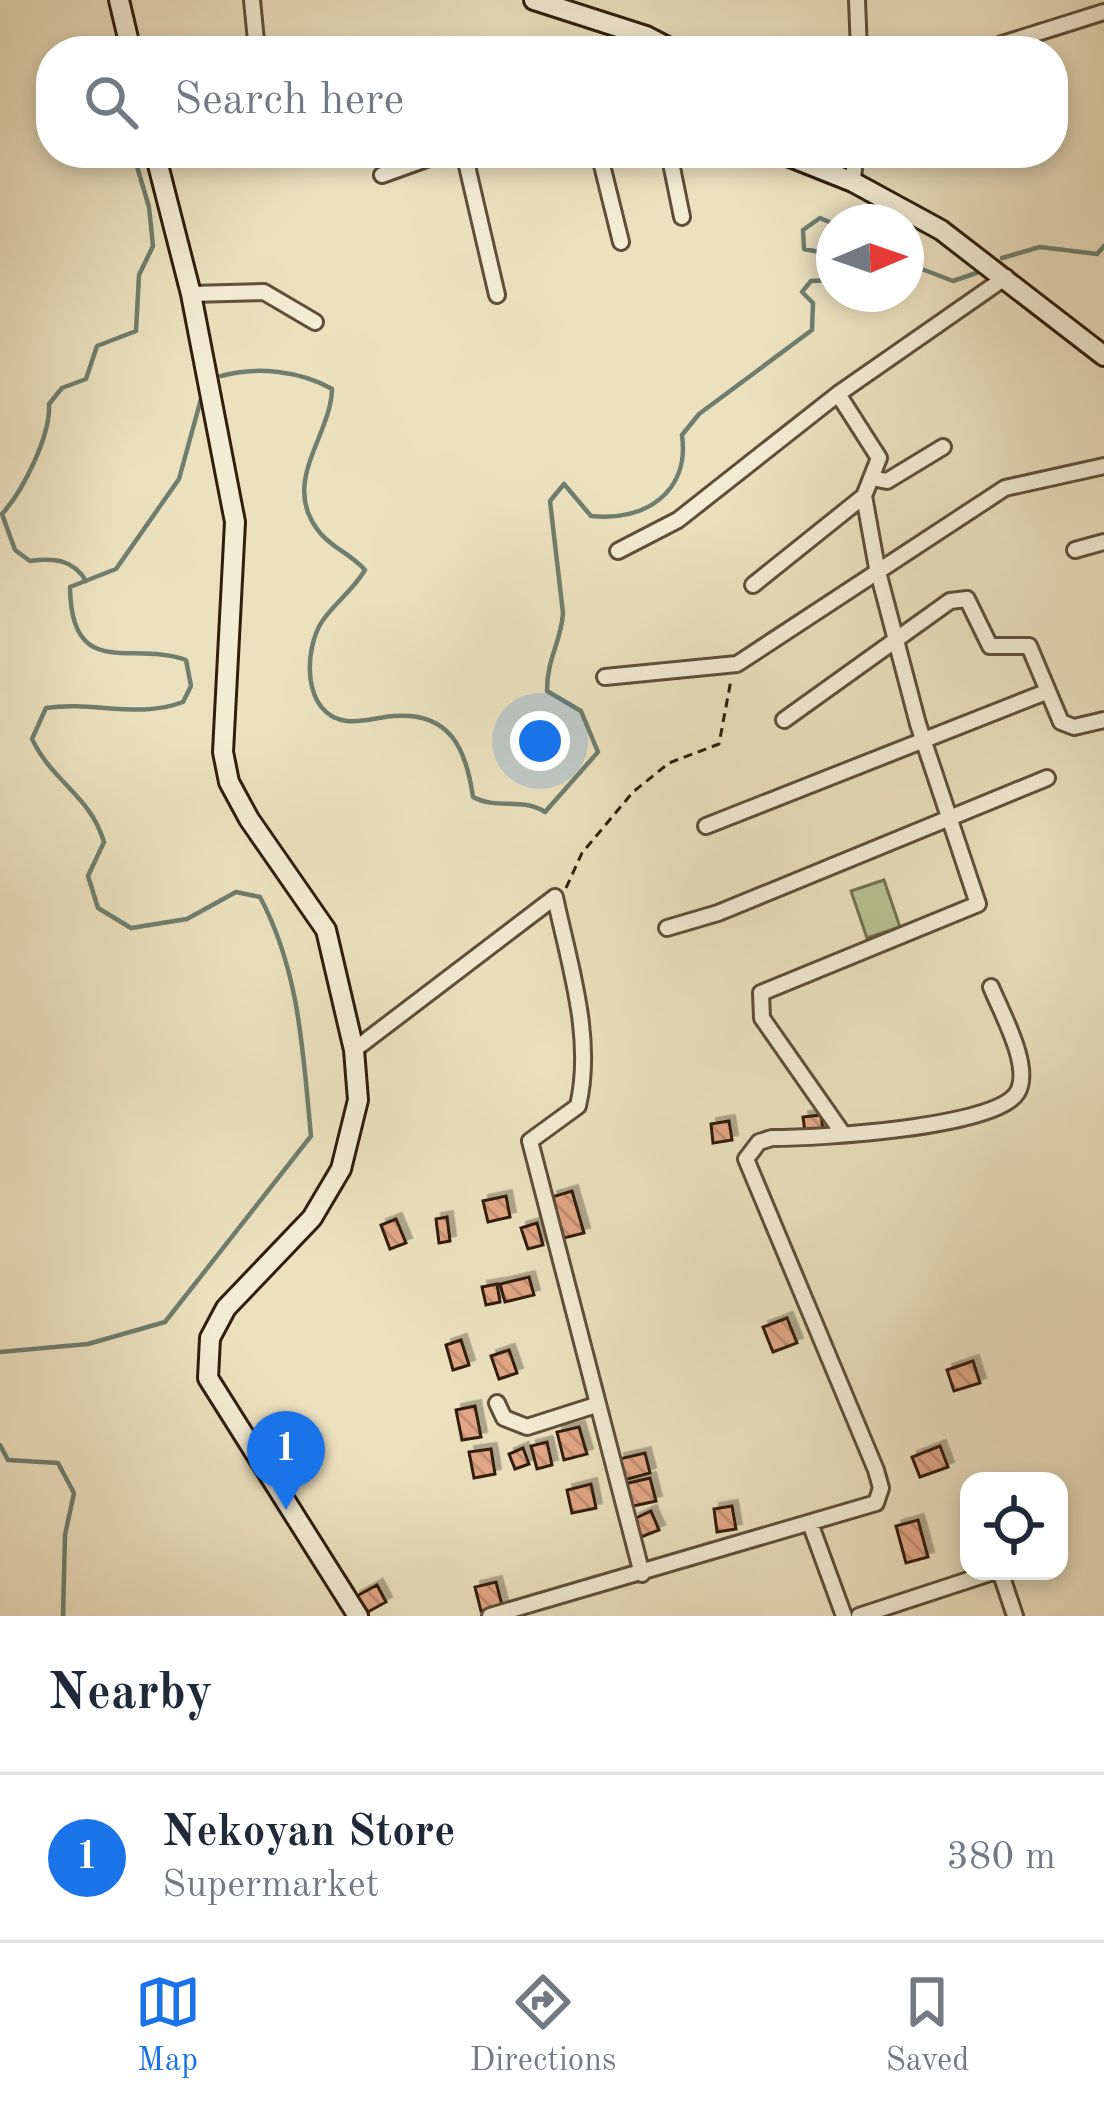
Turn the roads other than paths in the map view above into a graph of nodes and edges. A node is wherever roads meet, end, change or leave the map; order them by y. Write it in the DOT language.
graph roads {
  1 [pos="119,0"];
  2 [pos="252,0"];
  3 [pos="534,0"];
  4 [pos="857,0"];
  5 [pos="1104,12"];
  6 [pos="127,36"];
  7 [pos="256,36"];
  8 [pos="646,36"];
  9 [pos="858,36"];
  10 [pos="1028,36"];
  11 [pos="158,168"];
  12 [pos="401,168"];
  13 [pos="467,168"];
  14 [pos="603,168"];
  15 [pos="672,168"];
  16 [pos="818,168"];
  17 [pos="854,168"];
  18 [pos="382,175"];
  19 [pos="853,182"];
  20 [pos="682,217"];
  21 [pos="621,242"];
  22 [pos="1006,277"];
  23 [pos="191,294"];
  24 [pos="497,295"];
  25 [pos="315,322"];
  26 [pos="1104,356"];
  27 [pos="838,394"];
  28 [pos="943,447"];
  29 [pos="1104,466"];
  30 [pos="872,478"];
  31 [pos="864,496"];
  32 [pos="1104,542"];
  33 [pos="1075,550"];
  34 [pos="618,551"];
  35 [pos="877,568"];
  36 [pos="753,585"];
  37 [pos="897,638"];
  38 [pos="605,677"];
  39 [pos="1046,692"];
  40 [pos="784,720"];
  41 [pos="1104,720"];
  42 [pos="922,737"];
  43 [pos="1047,778"];
  44 [pos="952,815"];
  45 [pos="706,826"];
  46 [pos="668,928"];
  47 [pos="991,987"];
  48 [pos="354,1050"];
  49 [pos="841,1131"];
  50 [pos="496,1403"];
  51 [pos="596,1405"];
  52 [pos="810,1523"];
  53 [pos="641,1574"];
  54 [pos="970,1580"];
  55 [pos="1001,1580"];
  56 [pos="358,1616"];
  57 [pos="490,1616"];
  58 [pos="844,1616"];
  59 [pos="859,1616"];
  60 [pos="1015,1616"];
  1 -- 6 [label="street"];
  2 -- 7 [label="street"];
  3 -- 8 [label="street"];
  4 -- 9 [label="street"];
  5 -- 10 [label="street"];
  11 -- 23 [label="street"];
  12 -- 18 [label="street"];
  13 -- 24 [label="street"];
  14 -- 21 [label="street"];
  15 -- 20 [label="street"];
  16 -- 19 [label="street"];
  17 -- 19 [label="street"];
  19 -- 22 [label="street"];
  22 -- 26 [label="street"];
  22 -- 27 [label="street"];
  23 -- 25 [label="street"];
  23 -- 48 [label="street"];
  27 -- 30 [label="street"];
  27 -- 34 [label="street"];
  28 -- 30 [label="street"];
  29 -- 35 [label="street"];
  30 -- 31 [label="street"];
  31 -- 35 [label="street"];
  31 -- 36 [label="street"];
  32 -- 33 [label="street"];
  35 -- 37 [label="street"];
  35 -- 38 [label="street"];
  37 -- 39 [label="street"];
  37 -- 40 [label="street"];
  37 -- 42 [label="street"];
  39 -- 41 [label="street"];
  39 -- 42 [label="street"];
  42 -- 44 [label="street"];
  42 -- 45 [label="street"];
  43 -- 44 [label="street"];
  44 -- 46 [label="street"];
  44 -- 49 [label="street"];
  47 -- 49 [label="street"];
  48 -- 51 [label="street"];
  48 -- 56 [label="street"];
  49 -- 52 [label="street"];
  50 -- 51 [label="street"];
  51 -- 53 [label="street"];
  52 -- 53 [label="street"];
  52 -- 58 [label="street"];
  53 -- 57 [label="street"];
  54 -- 59 [label="street"];
  55 -- 60 [label="street"];
}
